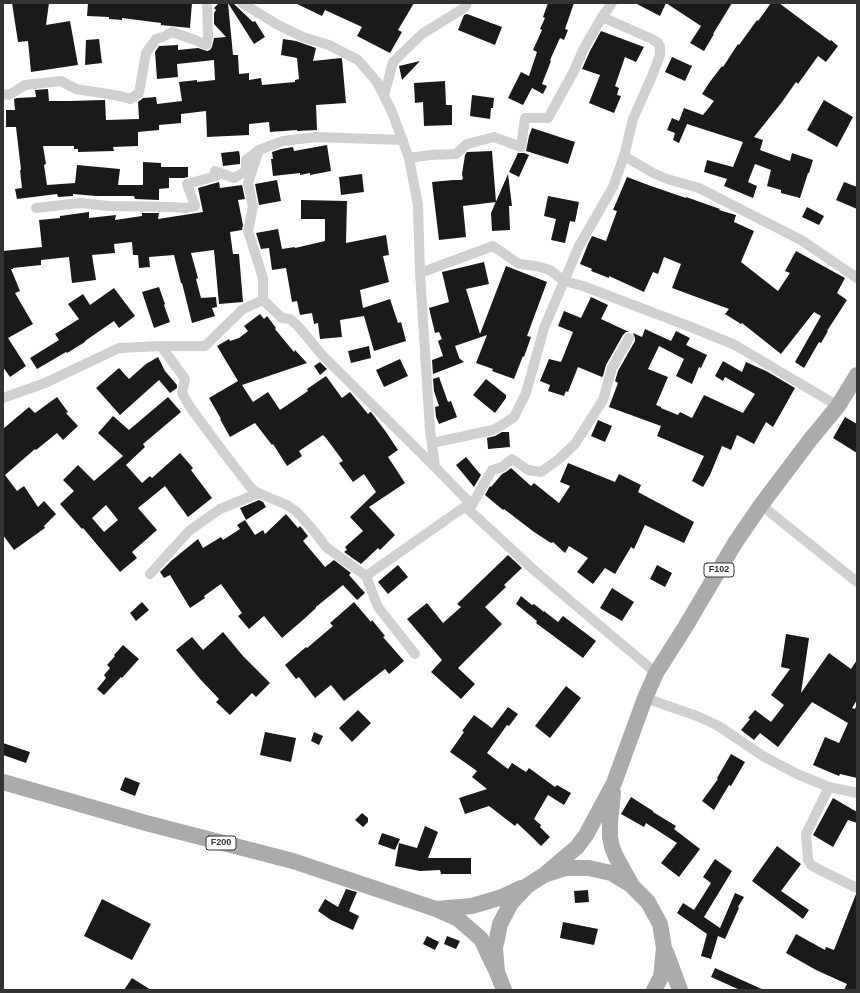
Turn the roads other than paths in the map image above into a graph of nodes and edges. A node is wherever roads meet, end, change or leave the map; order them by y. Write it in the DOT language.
graph roads {
  1 [pos="207,3"];
  2 [pos="242,3"];
  3 [pos="467,3"];
  4 [pos="612,3"];
  5 [pos="602,16"];
  6 [pos="3,94"];
  7 [pos="384,96"];
  8 [pos="403,140"];
  9 [pos="259,150"];
  10 [pos="624,156"];
  11 [pos="409,158"];
  12 [pos="36,208"];
  13 [pos="420,273"];
  14 [pos="857,278"];
  15 [pos="564,281"];
  16 [pos="263,300"];
  17 [pos="629,338"];
  18 [pos="161,346"];
  19 [pos="857,375"];
  20 [pos="3,398"];
  21 [pos="838,406"];
  22 [pos="432,443"];
  23 [pos="435,467"];
  24 [pos="259,493"];
  25 [pos="761,505"];
  26 [pos="470,506"];
  27 [pos="150,574"];
  28 [pos="366,576"];
  29 [pos="857,582"];
  30 [pos="415,654"];
  31 [pos="656,673"];
  32 [pos="645,698"];
  33 [pos="3,782"];
  34 [pos="614,783"];
  35 [pos="829,787"];
  36 [pos="857,793"];
  37 [pos="544,875"];
  38 [pos="631,885"];
  39 [pos="527,886"];
  40 [pos="857,888"];
  41 [pos="436,909"];
  42 [pos="664,948"];
  43 [pos="497,972"];
  44 [pos="504,990"];
  45 [pos="654,990"];
  46 [pos="680,990"];
  1 -- 6 [label="street"];
  2 -- 7 [label="street"];
  3 -- 7 [label="street"];
  4 -- 5 [label="street"];
  5 -- 10 [label="street"];
  5 -- 11 [label="street"];
  7 -- 8 [label="street"];
  8 -- 9 [label="street"];
  8 -- 11 [label="street"];
  9 -- 12 [label="street"];
  9 -- 16 [label="street"];
  10 -- 14 [label="street"];
  10 -- 15 [label="street"];
  11 -- 13 [label="street"];
  13 -- 15 [label="street"];
  13 -- 22 [label="street"];
  15 -- 21 [label="street"];
  15 -- 22 [label="street"];
  16 -- 18 [label="street"];
  16 -- 23 [label="street"];
  17 -- 26 [label="street"];
  18 -- 20 [label="street"];
  18 -- 24 [label="street"];
  19 -- 21 [label="main road, F102"];
  21 -- 25 [label="main road, F102"];
  22 -- 23 [label="street"];
  23 -- 26 [label="street"];
  24 -- 27 [label="street"];
  24 -- 28 [label="street"];
  25 -- 29 [label="street"];
  25 -- 31 [label="main road, F102"];
  26 -- 28 [label="street"];
  26 -- 31 [label="street"];
  28 -- 30 [label="street"];
  31 -- 32 [label="main road, F102"];
  32 -- 34 [label="main road, F102"];
  32 -- 35 [label="street"];
  33 -- 41 [label="main road, F200"];
  34 -- 37 [label="main road, F102"];
  34 -- 38 [label="main road, F102"];
  35 -- 36 [label="street"];
  35 -- 40 [label="street"];
  37 -- 38 [label="main road"];
  37 -- 39 [label="main road"];
  38 -- 42 [label="main road"];
  39 -- 41 [label="main road, F200"];
  39 -- 43 [label="main road"];
  41 -- 43 [label="main road, F200"];
  42 -- 45 [label="main road"];
  42 -- 46 [label="main road"];
  43 -- 44 [label="main road"];
}
